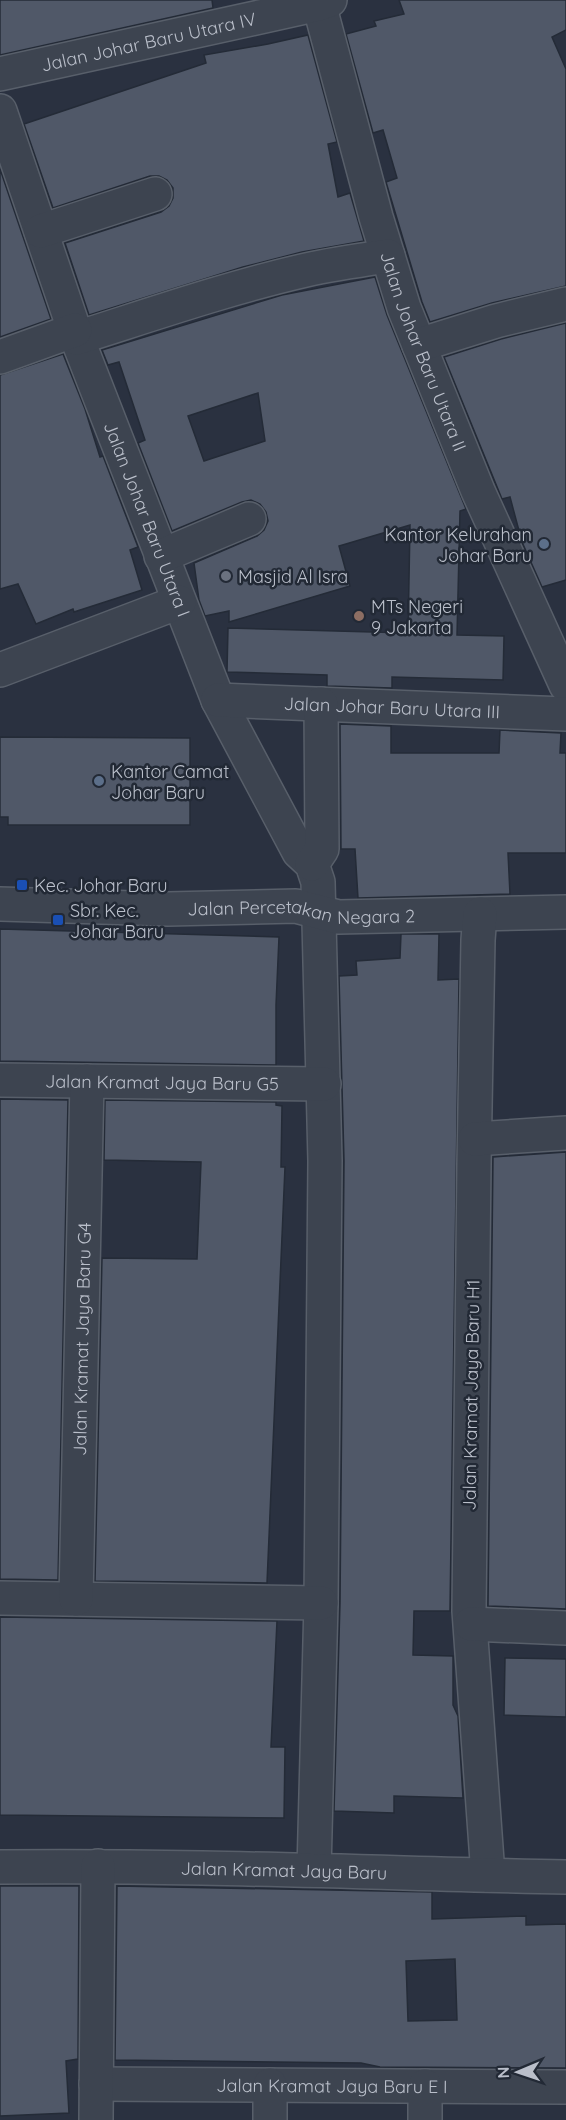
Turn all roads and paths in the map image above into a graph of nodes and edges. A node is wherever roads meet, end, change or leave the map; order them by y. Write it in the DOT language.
graph roads {
  1 [pos="325,2"];
  2 [pos="0,74"];
  3 [pos="0,113"];
  4 [pos="154,194"];
  5 [pos="41,231"];
  6 [pos="388,256"];
  7 [pos="566,304"];
  8 [pos="76,334"];
  9 [pos="419,345"];
  10 [pos="0,357"];
  11 [pos="249,519"];
  12 [pos="161,556"];
  13 [pos="179,602"];
  14 [pos="0,670"];
  15 [pos="566,685"];
  16 [pos="218,700"];
  17 [pos="321,704"];
  18 [pos="566,714"];
  19 [pos="312,864"];
  20 [pos="0,904"];
  21 [pos="319,912"];
  22 [pos="566,912"];
  23 [pos="480,914"];
  24 [pos="0,1080"];
  25 [pos="87,1081"];
  26 [pos="324,1084"];
  27 [pos="566,1133"];
  28 [pos="475,1139"];
  29 [pos="0,1598"];
  30 [pos="76,1599"];
  31 [pos="321,1603"];
  32 [pos="471,1624"];
  33 [pos="566,1628"];
  34 [pos="98,1866"];
  35 [pos="0,1867"];
  36 [pos="314,1870"];
  37 [pos="488,1875"];
  38 [pos="566,1877"];
  39 [pos="96,2084"];
  40 [pos="270,2085"];
  41 [pos="425,2086"];
  42 [pos="566,2087"];
  43 [pos="96,2120"];
  44 [pos="270,2120"];
  45 [pos="425,2120"];
  1 -- 2 [label="street, Jalan Johar Baru Utara IV"];
  1 -- 6 [label="street, Jalan Johar Baru Utara II"];
  3 -- 5 [label="street, Jalan Johar Baru Utara I"];
  4 -- 5 [label="street"];
  5 -- 8 [label="street, Jalan Johar Baru Utara I"];
  6 -- 8 [label="street"];
  6 -- 9 [label="street, Jalan Johar Baru Utara II"];
  7 -- 9 [label="street"];
  8 -- 10 [label="street"];
  8 -- 12 [label="street, Jalan Johar Baru Utara I"];
  9 -- 15 [label="street, Jalan Johar Baru Utara II"];
  11 -- 12 [label="street"];
  12 -- 13 [label="street, Jalan Johar Baru Utara I"];
  13 -- 14 [label="street"];
  13 -- 16 [label="street, Jalan Johar Baru Utara I"];
  16 -- 17 [label="street, Jalan Johar Baru Utara III"];
  16 -- 19 [label="street, Jalan Johar Baru Utara I"];
  17 -- 18 [label="street, Jalan Johar Baru Utara III"];
  17 -- 19 [label="street"];
  19 -- 21 [label="street, Jalan Johar Baru Utara I"];
  20 -- 21 [label="street, Jalan Percetakan Negara 2"];
  21 -- 23 [label="street, Jalan Percetakan Negara 2"];
  21 -- 26 [label="street"];
  22 -- 23 [label="street, Jalan Percetakan Negara 2"];
  23 -- 28 [label="street, Jalan Kramat Jaya Baru H1"];
  24 -- 25 [label="street, Jalan Kramat Jaya Baru G5"];
  25 -- 26 [label="street, Jalan Kramat Jaya Baru G5"];
  25 -- 30 [label="street, Jalan Kramat Jaya Baru G4"];
  26 -- 31 [label="street"];
  27 -- 28 [label="street"];
  28 -- 32 [label="street, Jalan Kramat Jaya Baru H1"];
  29 -- 30 [label="street"];
  30 -- 31 [label="street"];
  31 -- 36 [label="street"];
  32 -- 33 [label="street"];
  32 -- 37 [label="street, Jalan Kramat Jaya Baru H1"];
  34 -- 35 [label="street, Jalan Kramat Jaya Baru"];
  34 -- 36 [label="street, Jalan Kramat Jaya Baru"];
  34 -- 39 [label="street"];
  36 -- 37 [label="street, Jalan Kramat Jaya Baru"];
  37 -- 38 [label="street, Jalan Kramat Jaya Baru"];
  39 -- 40 [label="street, Jalan Kramat Jaya Baru E I"];
  39 -- 43 [label="street"];
  40 -- 41 [label="street, Jalan Kramat Jaya Baru E I"];
  40 -- 44 [label="street"];
  41 -- 42 [label="street, Jalan Kramat Jaya Baru E I"];
  41 -- 45 [label="street"];
}
